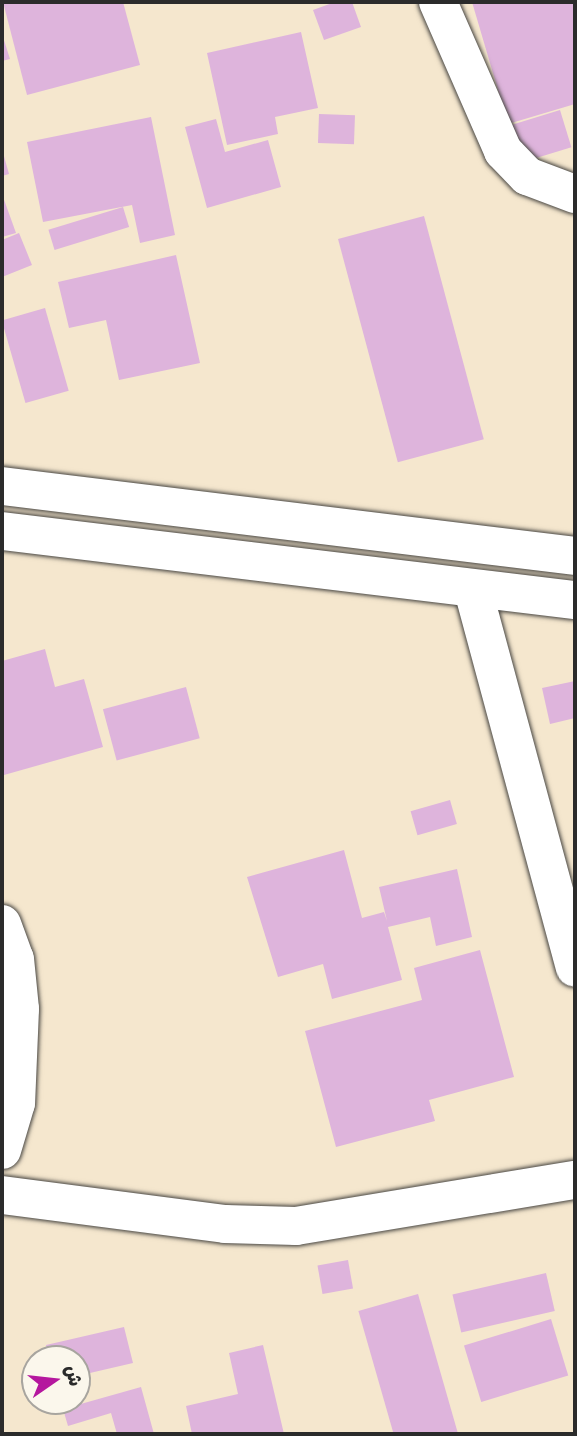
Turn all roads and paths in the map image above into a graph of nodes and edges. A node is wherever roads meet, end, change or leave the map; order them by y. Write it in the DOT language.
graph roads {
  1 [pos="438,2"];
  2 [pos="575,194"];
  3 [pos="2,486"];
  4 [pos="2,531"];
  5 [pos="575,556"];
  6 [pos="473,590"];
  7 [pos="575,600"];
  8 [pos="2,924"];
  9 [pos="575,967"];
  10 [pos="9,1101"];
  11 [pos="2,1150"];
  12 [pos="575,1180"];
  13 [pos="2,1195"];
  1 -- 2 [label="street"];
  3 -- 5 [label="street"];
  4 -- 6 [label="street"];
  6 -- 7 [label="street"];
  6 -- 9 [label="street"];
  8 -- 10 [label="street"];
  10 -- 11 [label="street"];
  12 -- 13 [label="street"];
}
